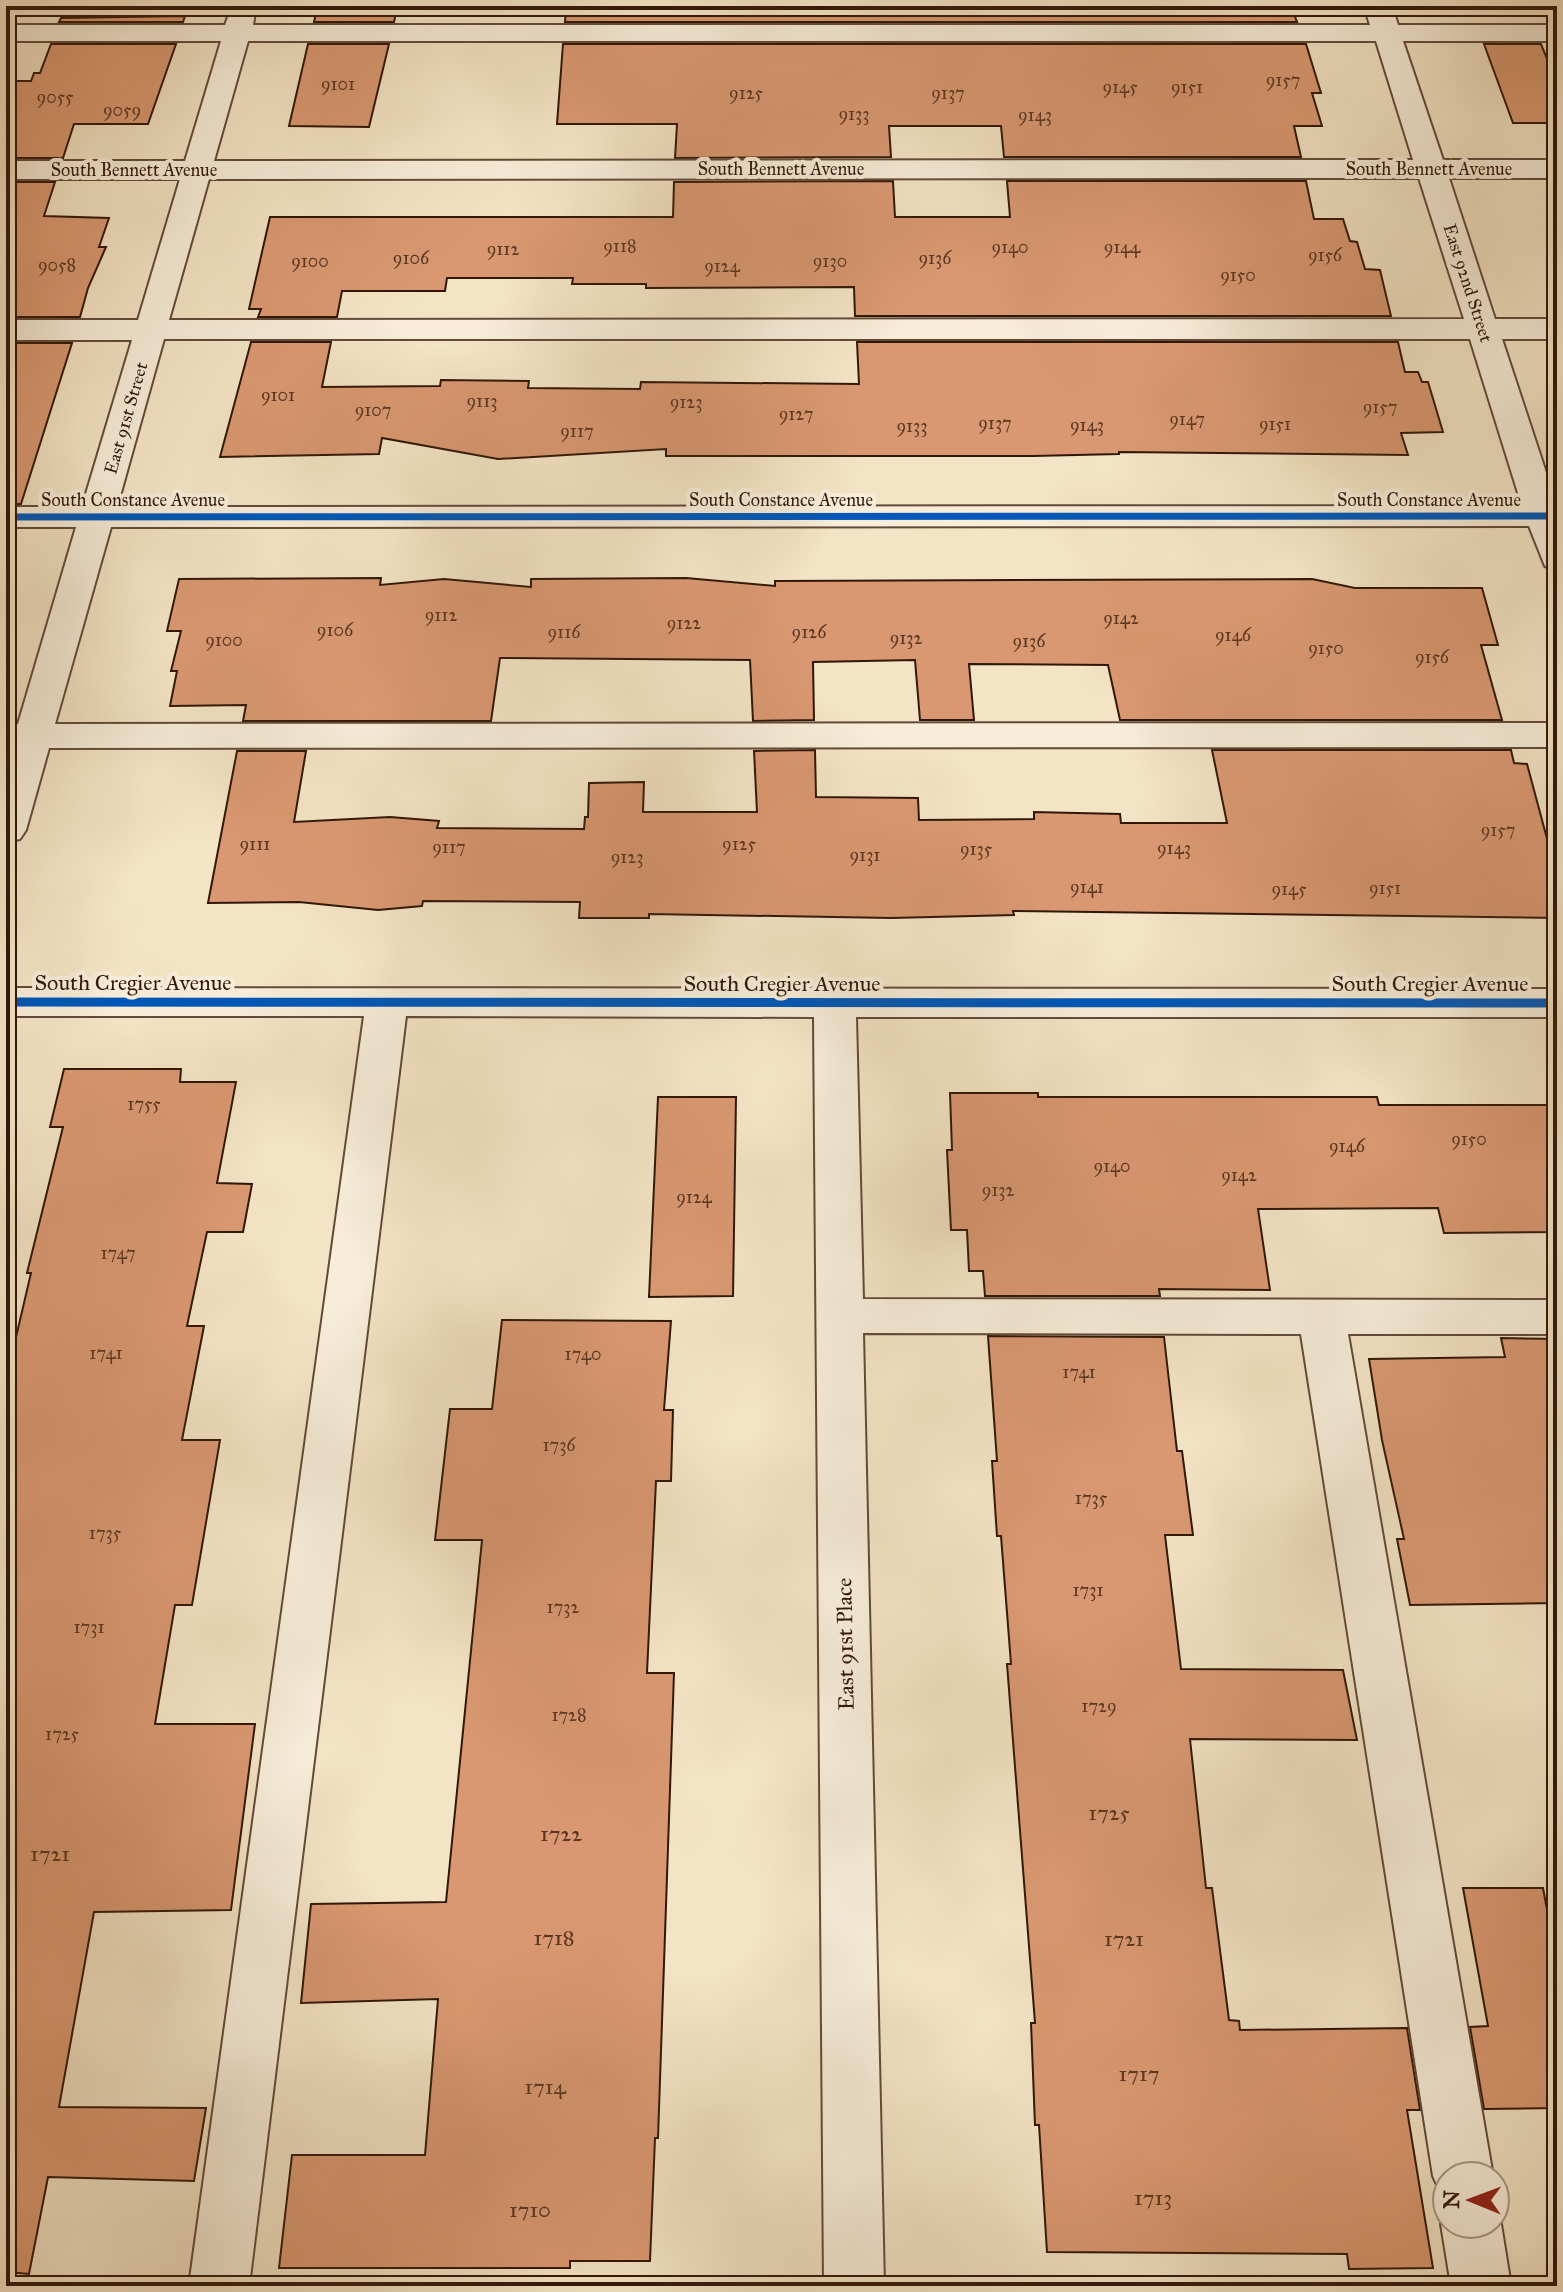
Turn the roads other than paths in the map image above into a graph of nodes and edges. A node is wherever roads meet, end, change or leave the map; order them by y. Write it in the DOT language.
graph roads {
  1 [pos="1383,19"];
  2 [pos="240,20"];
  3 [pos="6,33"];
  4 [pos="1557,33"];
  5 [pos="1431,169"];
  6 [pos="1557,169"];
  7 [pos="6,170"];
  8 [pos="197,170"];
  9 [pos="1483,329"];
  10 [pos="1557,329"];
  11 [pos="6,330"];
  12 [pos="151,330"];
  13 [pos="97,516"];
  14 [pos="1550,516"];
  15 [pos="6,517"];
  16 [pos="1557,559"];
  17 [pos="1557,735"];
  18 [pos="20,736"];
  19 [pos="6,830"];
  20 [pos="6,1002"];
  21 [pos="387,1002"];
  22 [pos="835,1003"];
  23 [pos="1557,1003"];
  24 [pos="840,1316"];
  25 [pos="1322,1317"];
  26 [pos="1557,1317"];
  27 [pos="1460,2160"];
  28 [pos="1474,2240"];
  29 [pos="219,2286"];
  30 [pos="854,2286"];
  31 [pos="1481,2286"];
  1 -- 2 [label="street"];
  1 -- 4 [label="street"];
  1 -- 5 [label="street, East 92nd Street"];
  2 -- 3 [label="street"];
  2 -- 8 [label="street, East 91st Street"];
  5 -- 6 [label="street, South Bennett Avenue"];
  5 -- 8 [label="street, South Bennett Avenue"];
  5 -- 9 [label="street, East 92nd Street"];
  7 -- 8 [label="street, South Bennett Avenue"];
  8 -- 12 [label="street, East 91st Street"];
  9 -- 10 [label="street"];
  9 -- 12 [label="street"];
  9 -- 14 [label="street, East 92nd Street"];
  11 -- 12 [label="street"];
  12 -- 13 [label="street, East 91st Street"];
  13 -- 14 [label="street, South Constance Avenue"];
  13 -- 15 [label="street, South Constance Avenue"];
  13 -- 18 [label="street, East 91st Street"];
  14 -- 16 [label="street, East 92nd Street"];
  17 -- 18 [label="street"];
  18 -- 19 [label="street, East 91st Street"];
  20 -- 21 [label="street, South Cregier Avenue"];
  21 -- 22 [label="street, South Cregier Avenue"];
  21 -- 29 [label="street"];
  22 -- 23 [label="street, South Cregier Avenue"];
  22 -- 24 [label="street, East 91st Place"];
  24 -- 25 [label="street"];
  24 -- 30 [label="street, East 91st Place"];
  25 -- 26 [label="street"];
  25 -- 27 [label="street"];
  28 -- 31 [label="street"];
}
